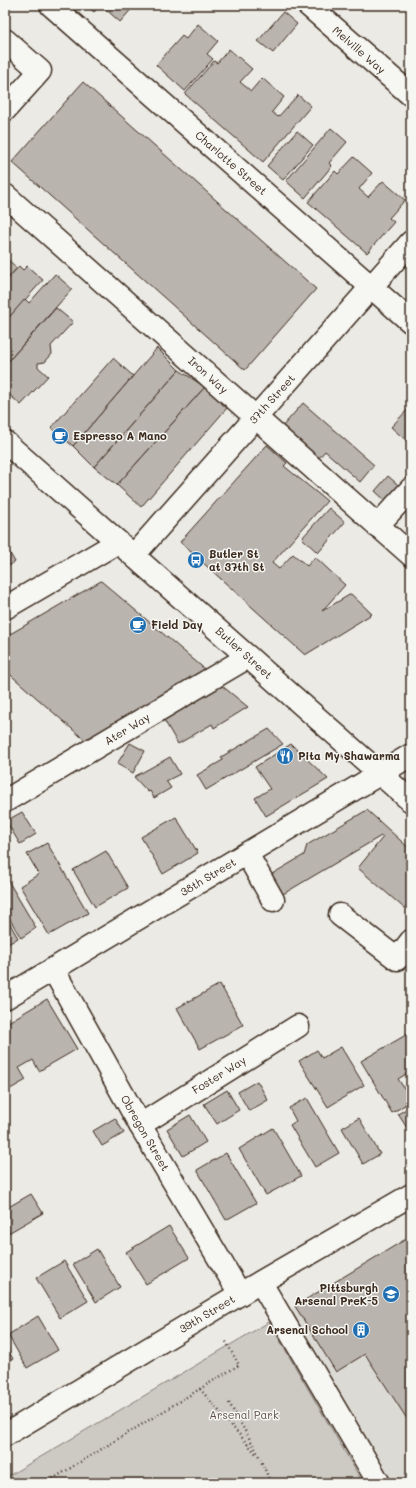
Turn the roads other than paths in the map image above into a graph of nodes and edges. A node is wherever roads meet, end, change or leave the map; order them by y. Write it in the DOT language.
graph roads {
  1 [pos="51,5"];
  2 [pos="308,5"];
  3 [pos="5,40"];
  4 [pos="411,95"];
  5 [pos="5,110"];
  6 [pos="5,195"];
  7 [pos="411,242"];
  8 [pos="371,287"];
  9 [pos="411,322"];
  10 [pos="256,417"];
  11 [pos="5,442"];
  12 [pos="411,488"];
  13 [pos="377,526"];
  14 [pos="126,549"];
  15 [pos="411,555"];
  16 [pos="5,608"];
  17 [pos="248,657"];
  18 [pos="411,755"];
  19 [pos="380,774"];
  20 [pos="5,801"];
  21 [pos="411,802"];
  22 [pos="247,854"];
  23 [pos="273,900"];
  24 [pos="340,915"];
  25 [pos="411,941"];
  26 [pos="53,969"];
  27 [pos="5,998"];
  28 [pos="298,1026"];
  29 [pos="140,1125"];
  30 [pos="411,1195"];
  31 [pos="260,1283"];
  32 [pos="240,1294"];
  33 [pos="5,1435"];
  34 [pos="379,1483"];
  1 -- 8 [label="street, Charlotte Street"];
  2 -- 4 [label="street, Melville Way"];
  3 -- 5 [label="street"];
  6 -- 10 [label="street, Iron Way"];
  7 -- 8 [label="street, 37th Street"];
  8 -- 9 [label="street, Charlotte Street"];
  8 -- 10 [label="street, 37th Street"];
  10 -- 13 [label="street, Iron Way"];
  10 -- 14 [label="street, 37th Street"];
  11 -- 14 [label="street, Butler Street"];
  12 -- 13 [label="street"];
  13 -- 15 [label="street, Iron Way"];
  14 -- 16 [label="street, 37th Street"];
  14 -- 17 [label="street, Butler Street"];
  17 -- 19 [label="street, Butler Street"];
  17 -- 20 [label="street, Ater Way"];
  18 -- 19 [label="street, 38th Street"];
  19 -- 21 [label="street, Butler Street"];
  19 -- 22 [label="street, 38th Street"];
  22 -- 23 [label="street"];
  22 -- 26 [label="street, 38th Street"];
  24 -- 25 [label="street"];
  26 -- 27 [label="street, 38th Street"];
  26 -- 29 [label="street, Obregon Street"];
  28 -- 29 [label="street, Foster Way"];
  29 -- 32 [label="street, Obregon Street"];
  30 -- 31 [label="street, 39th Street"];
  31 -- 32 [label="street, 39th Street"];
  31 -- 34 [label="street"];
  32 -- 33 [label="street, 39th Street"];
}
